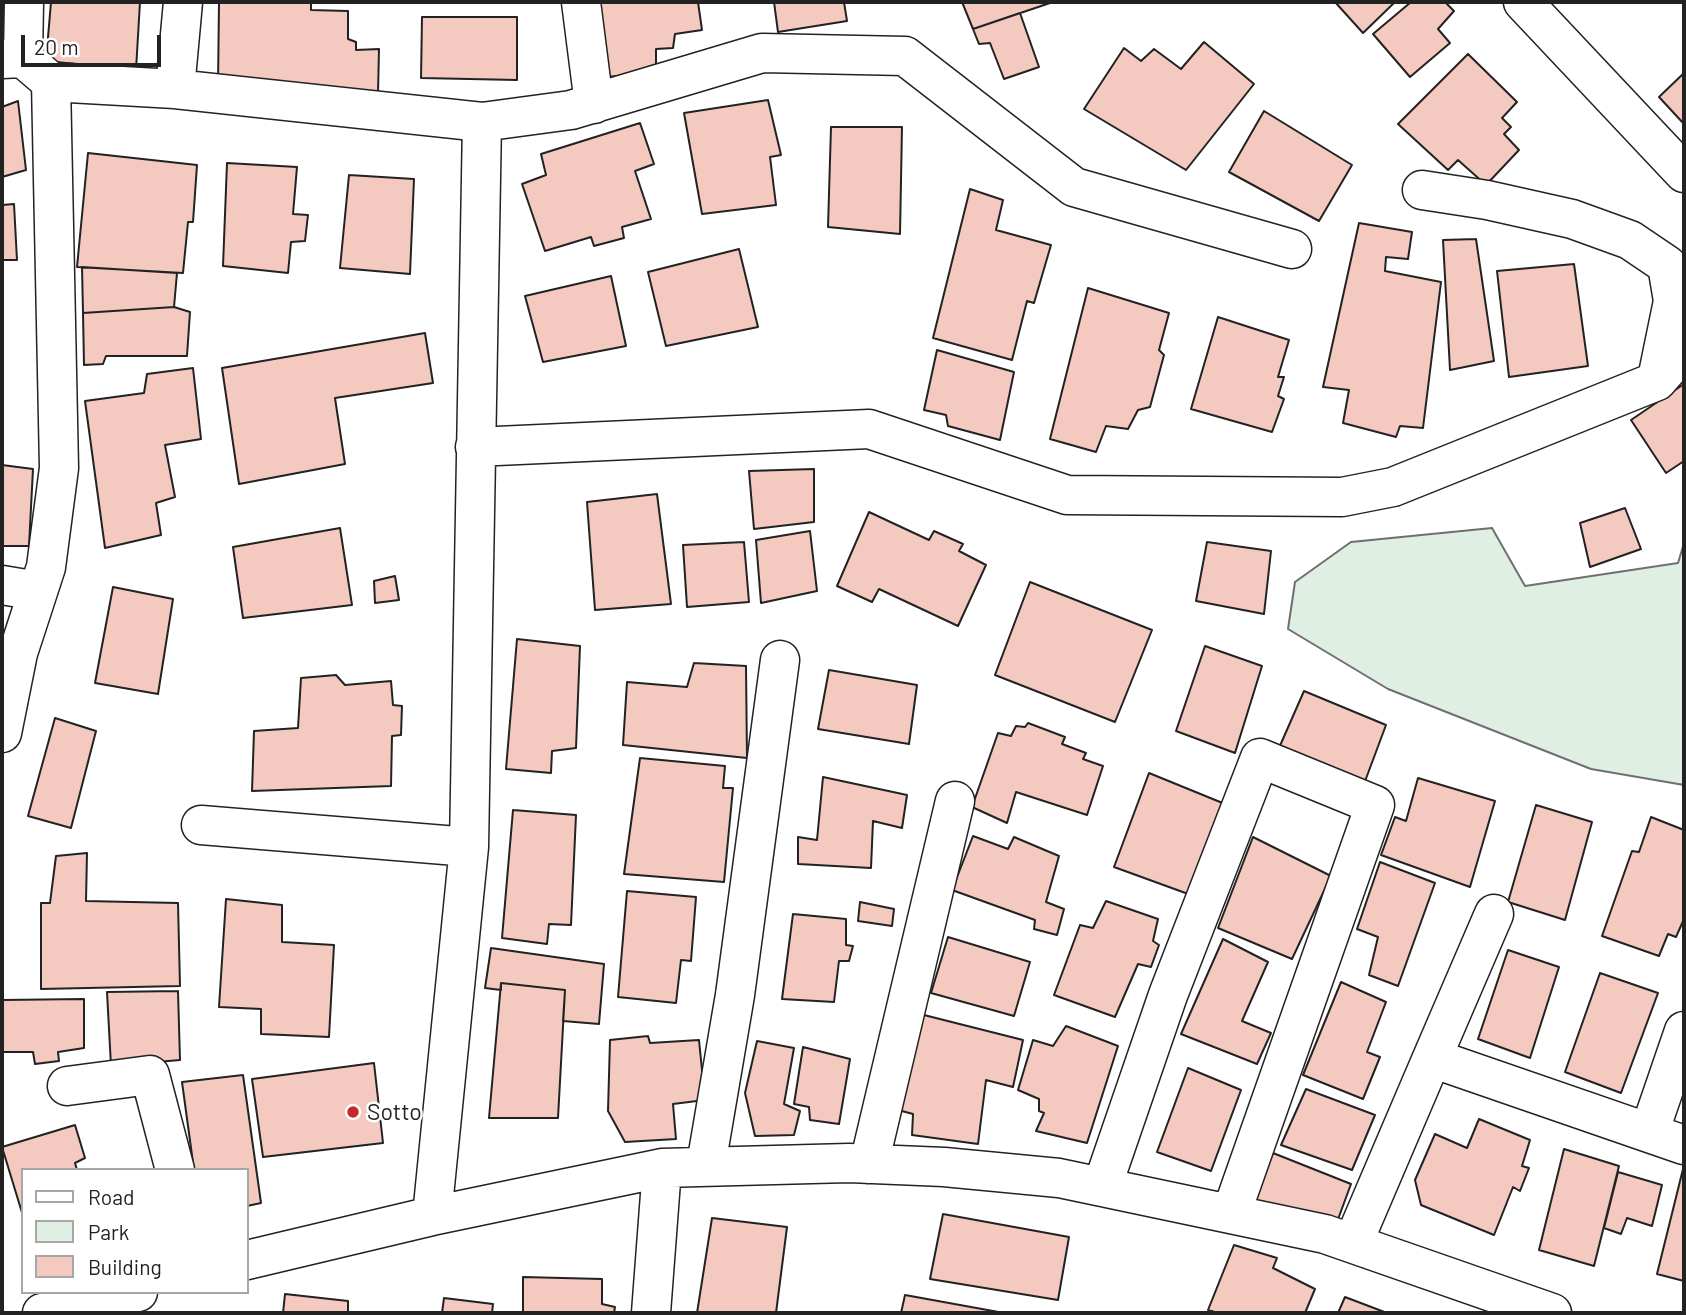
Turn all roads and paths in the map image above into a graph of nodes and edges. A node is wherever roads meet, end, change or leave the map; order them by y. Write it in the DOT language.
graph roads {
  1 [pos="23,2"];
  2 [pos="183,2"];
  3 [pos="580,2"];
  4 [pos="1523,2"];
  5 [pos="25,67"];
  6 [pos="174,89"];
  7 [pos="594,104"];
  8 [pos="482,121"];
  9 [pos="1684,173"];
  10 [pos="1422,190"];
  11 [pos="1292,249"];
  12 [pos="1684,350"];
  13 [pos="1657,381"];
  14 [pos="475,447"];
  15 [pos="20,588"];
  16 [pos="780,660"];
  17 [pos="2,733"];
  18 [pos="955,801"];
  19 [pos="201,825"];
  20 [pos="469,847"];
  21 [pos="1493,914"];
  22 [pos="1684,1031"];
  23 [pos="1432,1058"];
  24 [pos="67,1086"];
  25 [pos="1667,1139"];
  26 [pos="869,1164"];
  27 [pos="706,1166"];
  28 [pos="174,1168"];
  29 [pos="662,1168"];
  30 [pos="1102,1187"];
  31 [pos="1231,1214"];
  32 [pos="432,1216"];
  33 [pos="1353,1243"];
  34 [pos="248,1260"];
  35 [pos="132,1294"];
  36 [pos="42,1313"];
  37 [pos="651,1313"];
  38 [pos="1552,1313"];
  1 -- 5 [label="street"];
  2 -- 6 [label="street"];
  3 -- 7 [label="street"];
  4 -- 9 [label="street"];
  5 -- 6 [label="street"];
  5 -- 15 [label="street"];
  6 -- 8 [label="street"];
  7 -- 8 [label="street"];
  7 -- 11 [label="street"];
  8 -- 14 [label="street"];
  10 -- 13 [label="street"];
  12 -- 13 [label="street"];
  13 -- 14 [label="street"];
  14 -- 20 [label="street"];
  15 -- 17 [label="street"];
  16 -- 27 [label="street"];
  18 -- 26 [label="street"];
  19 -- 20 [label="street"];
  20 -- 32 [label="street"];
  21 -- 23 [label="street"];
  22 -- 25 [label="street"];
  23 -- 25 [label="street"];
  23 -- 33 [label="street"];
  24 -- 28 [label="street"];
  26 -- 27 [label="street"];
  26 -- 30 [label="street"];
  27 -- 29 [label="street"];
  29 -- 32 [label="street"];
  29 -- 37 [label="street"];
  30 -- 31 [label="street"];
  30 -- 31 [label="street"];
  31 -- 33 [label="street"];
  32 -- 34 [label="street"];
  33 -- 38 [label="street"];
  35 -- 36 [label="street"];
}
